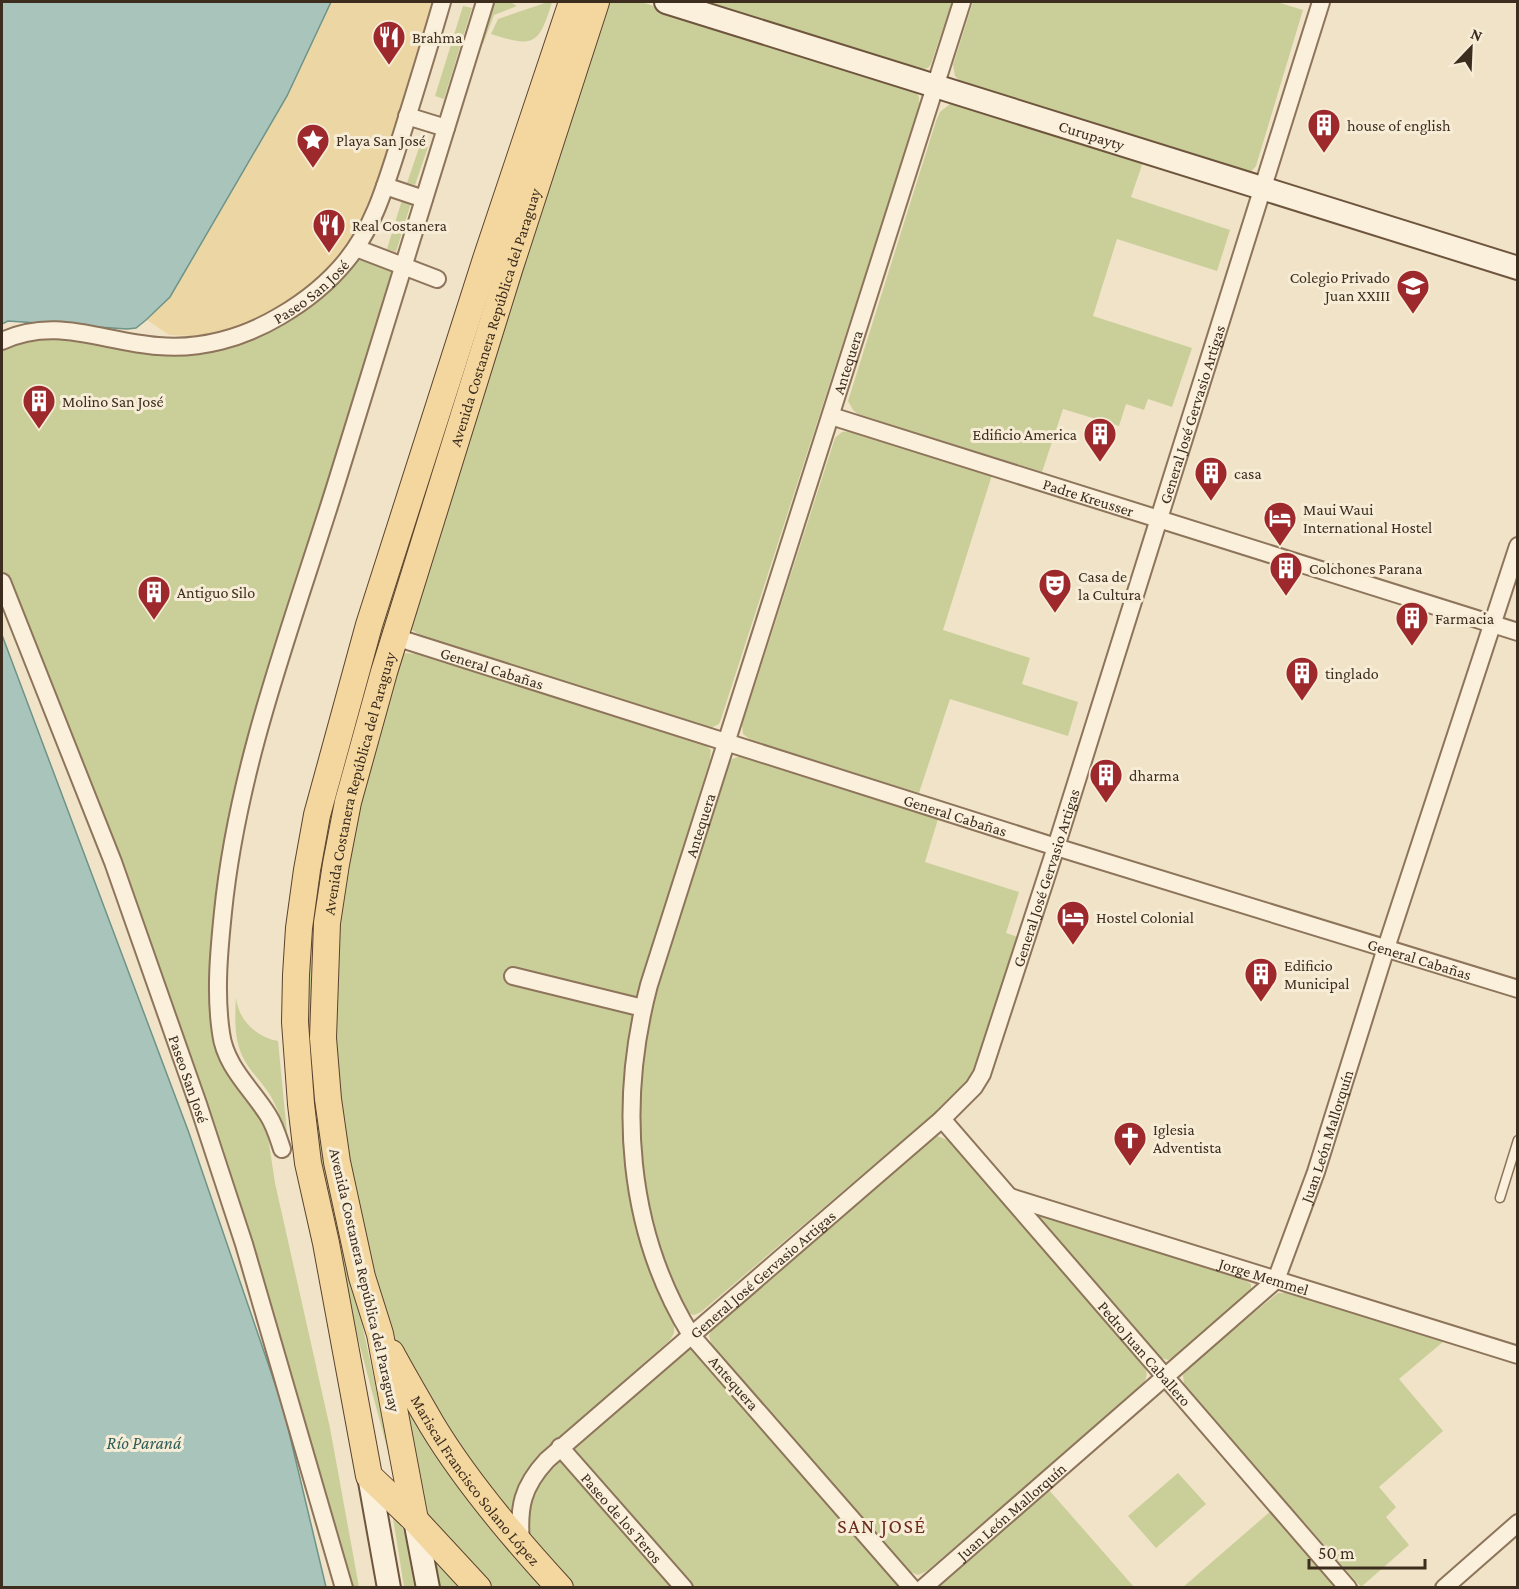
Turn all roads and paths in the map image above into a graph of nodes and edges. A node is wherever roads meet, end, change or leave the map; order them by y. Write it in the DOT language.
graph roads {
  1 [pos="442,2"];
  2 [pos="485,2"];
  3 [pos="572,2"];
  4 [pos="596,2"];
  5 [pos="666,2"];
  6 [pos="962,2"];
  7 [pos="1321,2"];
  8 [pos="936,86"];
  9 [pos="408,116"];
  10 [pos="446,128"];
  11 [pos="385,186"];
  12 [pos="1262,188"];
  13 [pos="424,199"];
  14 [pos="356,248"];
  15 [pos="403,266"];
  16 [pos="1518,268"];
  17 [pos="437,279"];
  18 [pos="2,341"];
  19 [pos="831,416"];
  20 [pos="1158,519"];
  21 [pos="1518,546"];
  22 [pos="2,582"];
  23 [pos="1493,624"];
  24 [pos="1518,632"];
  25 [pos="395,637"];
  26 [pos="727,742"];
  27 [pos="1056,847"];
  28 [pos="1386,948"];
  29 [pos="513,976"];
  30 [pos="1518,990"];
  31 [pos="643,1008"];
  32 [pos="942,1119"];
  33 [pos="1518,1140"];
  34 [pos="282,1149"];
  35 [pos="1010,1197"];
  36 [pos="1500,1198"];
  37 [pos="1276,1280"];
  38 [pos="380,1334"];
  39 [pos="691,1335"];
  40 [pos="1518,1355"];
  41 [pos="1165,1377"];
  42 [pos="560,1447"];
  43 [pos="369,1476"];
  44 [pos="415,1520"];
  45 [pos="1518,1523"];
  46 [pos="521,1545"];
  47 [pos="344,1587"];
  48 [pos="389,1587"];
  49 [pos="428,1587"];
  50 [pos="478,1587"];
  51 [pos="560,1587"];
  52 [pos="684,1587"];
  53 [pos="912,1587"];
  54 [pos="923,1587"];
  55 [pos="1348,1587"];
  56 [pos="1443,1587"];
  1 -- 9 [label="street, Paseo San José"];
  2 -- 10 [label="street"];
  3 -- 43 [label="main road, Avenida Costanera República del Paraguay"];
  4 -- 25 [label="main road, Avenida Costanera República del Paraguay"];
  5 -- 8 [label="street, Curupayty"];
  6 -- 8 [label="street, Antequera"];
  7 -- 12 [label="street, General José Gervasio Artigas"];
  8 -- 12 [label="street, Curupayty"];
  8 -- 19 [label="street, Antequera"];
  9 -- 10 [label="street"];
  9 -- 11 [label="street, Paseo San José"];
  10 -- 13 [label="street"];
  11 -- 13 [label="street"];
  11 -- 14 [label="street, Paseo San José"];
  12 -- 16 [label="street, Curupayty"];
  12 -- 20 [label="street, General José Gervasio Artigas"];
  13 -- 15 [label="street"];
  14 -- 15 [label="street"];
  14 -- 18 [label="street, Paseo San José"];
  15 -- 17 [label="street"];
  15 -- 34 [label="street"];
  19 -- 20 [label="street, Padre Kreusser"];
  19 -- 26 [label="street, Antequera"];
  20 -- 23 [label="street, Padre Kreusser"];
  20 -- 27 [label="street, General José Gervasio Artigas"];
  21 -- 23 [label="street, Juan León Mallorquín"];
  22 -- 47 [label="street, Paseo San José"];
  23 -- 24 [label="street, Padre Kreusser"];
  23 -- 28 [label="street, Juan León Mallorquín"];
  25 -- 26 [label="street, General Cabañas"];
  25 -- 38 [label="main road, Avenida Costanera República del Paraguay"];
  26 -- 27 [label="street, General Cabañas"];
  26 -- 31 [label="street, Antequera"];
  27 -- 28 [label="street, General Cabañas"];
  27 -- 32 [label="street, General José Gervasio Artigas"];
  28 -- 30 [label="street, General Cabañas"];
  28 -- 37 [label="street, Juan León Mallorquín"];
  29 -- 31 [label="street"];
  31 -- 39 [label="street, Antequera"];
  32 -- 35 [label="street, Pedro Juan Caballero"];
  32 -- 39 [label="street, General José Gervasio Artigas"];
  33 -- 36 [label="lane"];
  35 -- 37 [label="street, Jorge Memmel"];
  35 -- 41 [label="street, Pedro Juan Caballero"];
  37 -- 40 [label="street, Jorge Memmel"];
  37 -- 41 [label="street, Juan León Mallorquín"];
  38 -- 44 [label="main road, Avenida Costanera República del Paraguay"];
  38 -- 46 [label="main road, Mariscal Francisco Solano López"];
  39 -- 42 [label="street, General José Gervasio Artigas"];
  39 -- 53 [label="street, Antequera"];
  41 -- 54 [label="street, Juan León Mallorquín"];
  41 -- 55 [label="street, Pedro Juan Caballero"];
  42 -- 46 [label="street, General José Gervasio Artigas"];
  42 -- 52 [label="street, Paseo de los Teros"];
  43 -- 44 [label="main road"];
  43 -- 48 [label="street, Avenida Costanera República del Paraguay"];
  44 -- 49 [label="street, Avenida Costanera República del Paraguay"];
  44 -- 50 [label="main road"];
  45 -- 56 [label="street"];
  46 -- 51 [label="main road, Mariscal Francisco Solano López"];
}
